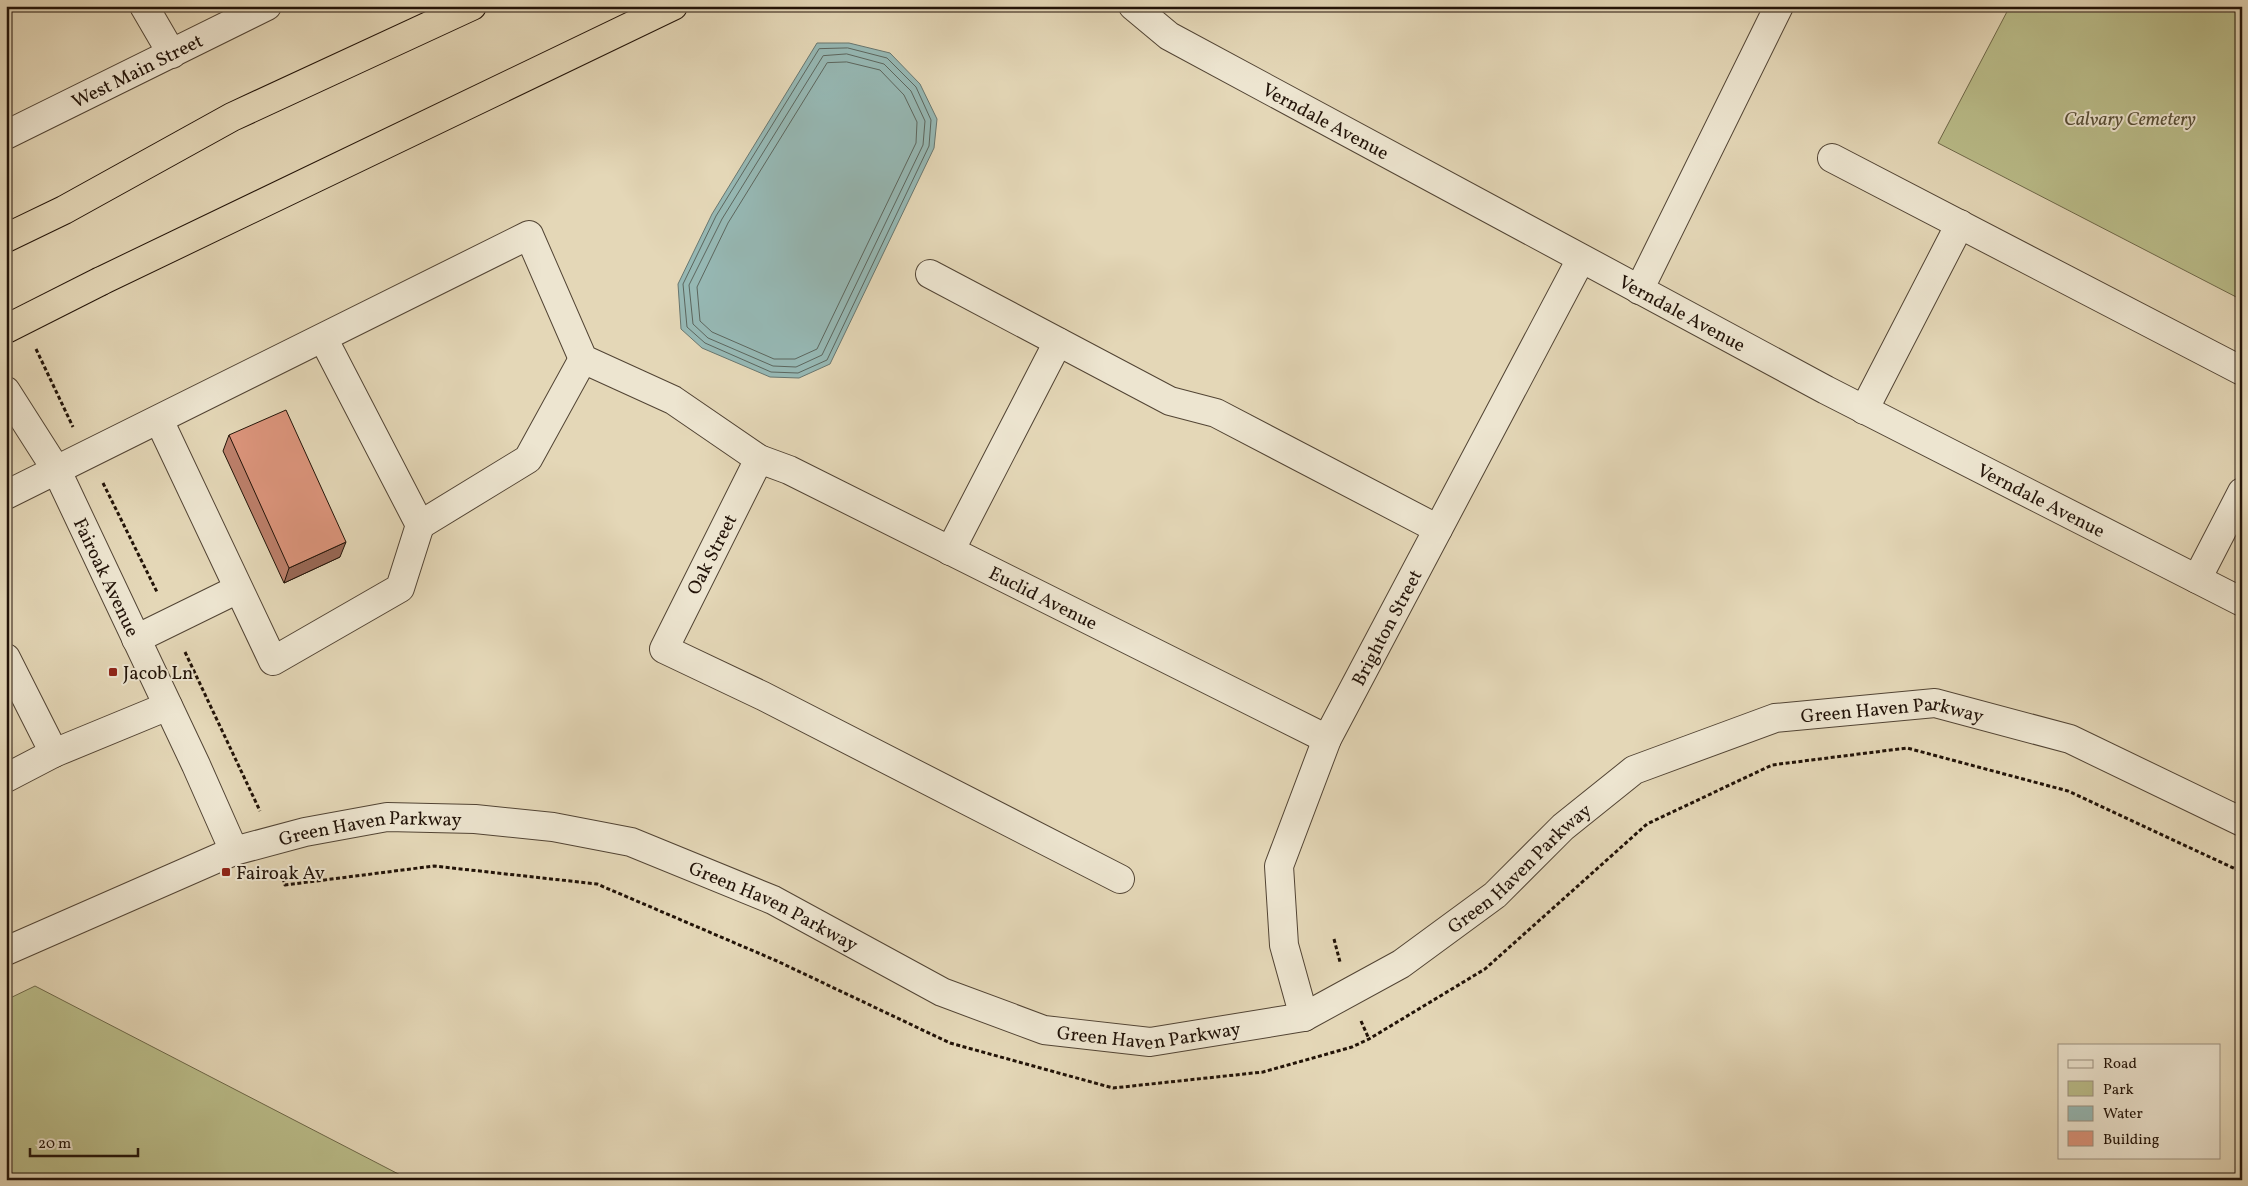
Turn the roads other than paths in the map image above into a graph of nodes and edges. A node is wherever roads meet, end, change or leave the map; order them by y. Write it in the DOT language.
graph roads {
  1 [pos="144,6"];
  2 [pos="267,6"];
  3 [pos="472,6"];
  4 [pos="673,6"];
  5 [pos="1133,6"];
  6 [pos="1779,6"];
  7 [pos="172,54"];
  8 [pos="6,135"];
  9 [pos="1832,158"];
  10 [pos="1960,224"];
  11 [pos="6,238"];
  12 [pos="1581,259"];
  13 [pos="930,274"];
  14 [pos="1639,290"];
  15 [pos="6,329"];
  16 [pos="323,338"];
  17 [pos="1058,342"];
  18 [pos="582,359"];
  19 [pos="2242,371"];
  20 [pos="6,391"];
  21 [pos="1864,410"];
  22 [pos="159,420"];
  23 [pos="759,459"];
  24 [pos="57,471"];
  25 [pos="2242,492"];
  26 [pos="6,495"];
  27 [pos="420,525"];
  28 [pos="1438,528"];
  29 [pos="950,550"];
  30 [pos="2197,579"];
  31 [pos="238,589"];
  32 [pos="2242,602"];
  33 [pos="136,639"];
  34 [pos="6,658"];
  35 [pos="168,706"];
  36 [pos="1327,739"];
  37 [pos="54,753"];
  38 [pos="6,778"];
  39 [pos="2242,822"];
  40 [pos="234,851"];
  41 [pos="1120,878"];
  42 [pos="7,949"];
  43 [pos="1304,1017"];
  1 -- 7 [label="street"];
  2 -- 7 [label="street, West Main Street"];
  3 -- 11 [label="highway"];
  4 -- 15 [label="highway, bridge"];
  5 -- 12 [label="street, Verndale Avenue"];
  6 -- 14 [label="street"];
  7 -- 8 [label="street, West Main Street"];
  9 -- 10 [label="street"];
  10 -- 19 [label="street"];
  10 -- 21 [label="street"];
  12 -- 14 [label="street, Verndale Avenue"];
  12 -- 28 [label="street, Brighton Street"];
  13 -- 17 [label="street"];
  14 -- 21 [label="street, Verndale Avenue"];
  16 -- 18 [label="street"];
  16 -- 22 [label="street"];
  16 -- 27 [label="street"];
  17 -- 28 [label="street"];
  17 -- 29 [label="street"];
  18 -- 23 [label="street, Euclid Avenue"];
  18 -- 27 [label="street"];
  20 -- 24 [label="street, Fairoak Avenue"];
  21 -- 30 [label="street, Verndale Avenue"];
  22 -- 24 [label="street"];
  22 -- 31 [label="street"];
  23 -- 29 [label="street, Euclid Avenue"];
  23 -- 41 [label="street, Oak Street"];
  24 -- 26 [label="street"];
  24 -- 33 [label="street, Fairoak Avenue"];
  25 -- 30 [label="street"];
  27 -- 31 [label="street"];
  28 -- 36 [label="street, Brighton Street"];
  29 -- 36 [label="street, Euclid Avenue"];
  30 -- 32 [label="street, Verndale Avenue"];
  31 -- 33 [label="street"];
  33 -- 35 [label="street, Fairoak Avenue"];
  34 -- 37 [label="street"];
  35 -- 37 [label="street"];
  35 -- 40 [label="street, Fairoak Avenue"];
  36 -- 43 [label="street, Brighton Street"];
  37 -- 38 [label="street"];
  39 -- 43 [label="street, Green Haven Parkway"];
  40 -- 42 [label="street, Green Haven Parkway"];
  40 -- 43 [label="street, Green Haven Parkway"];
}
